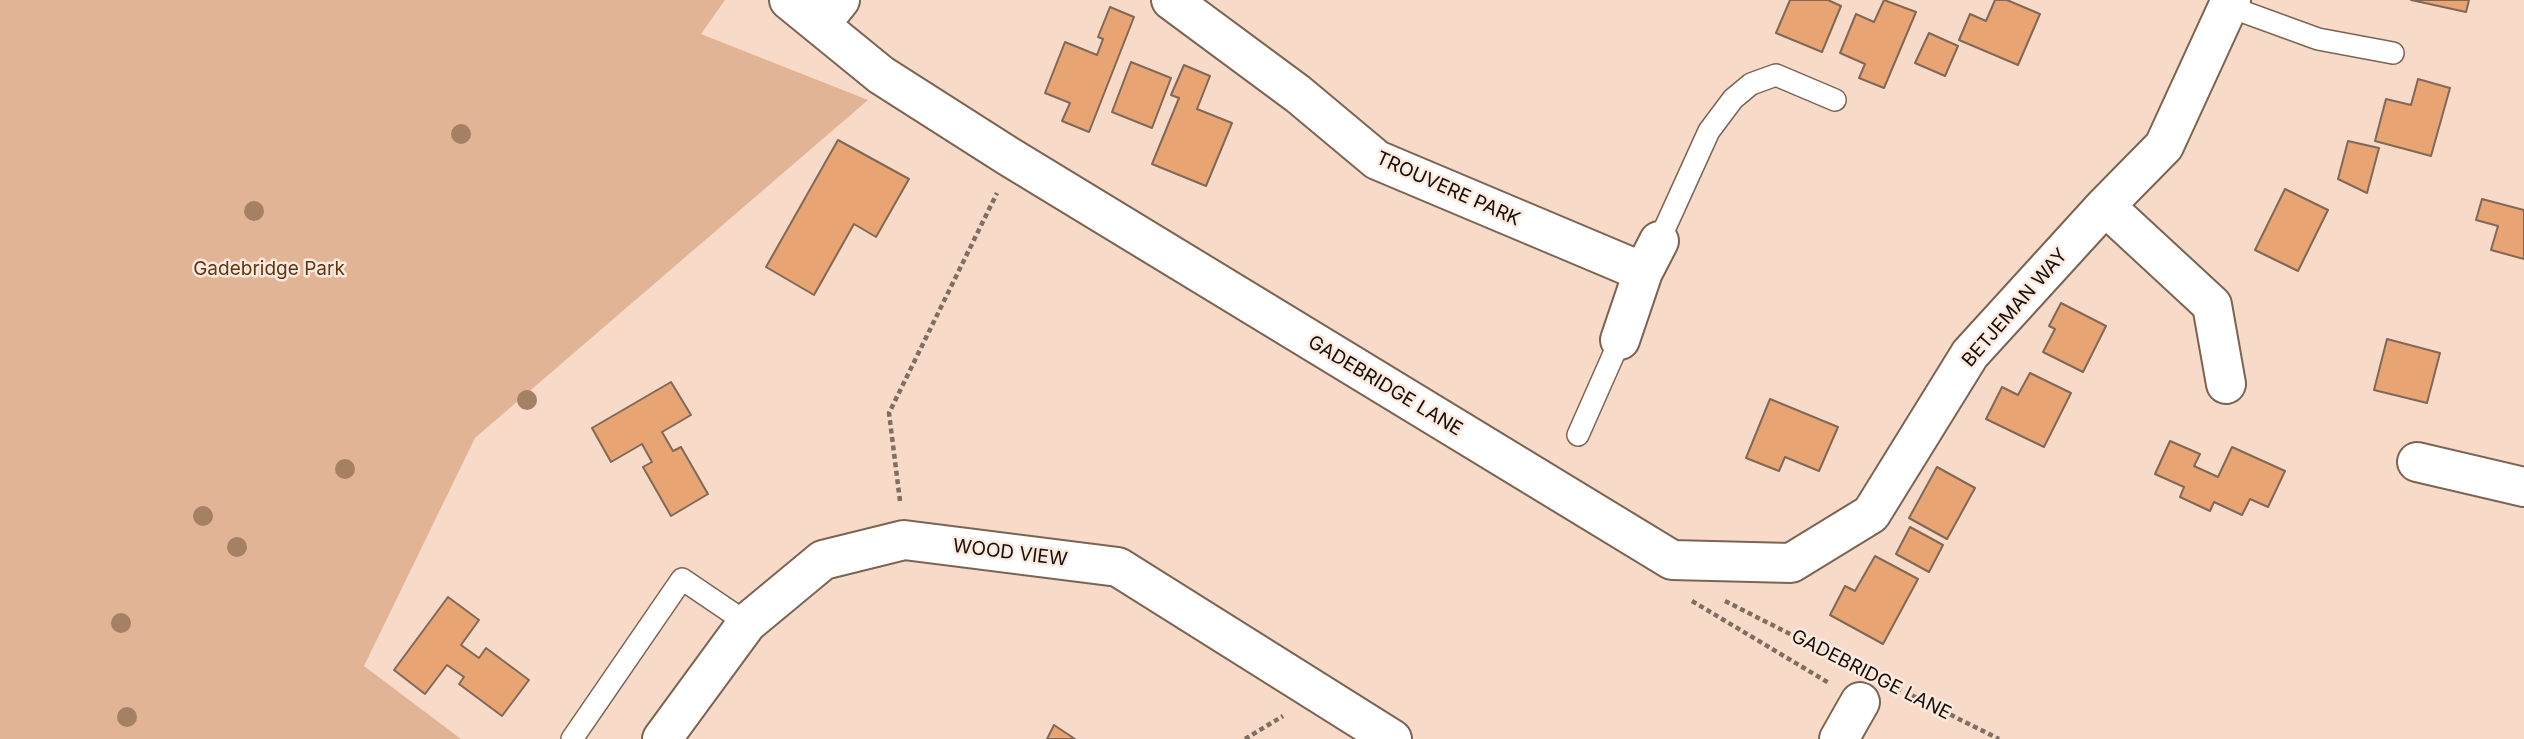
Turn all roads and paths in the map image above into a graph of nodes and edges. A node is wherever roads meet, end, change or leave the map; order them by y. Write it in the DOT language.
graph roads {
  1 [pos="789,0"];
  2 [pos="1171,0"];
  3 [pos="2230,3"];
  4 [pos="830,13"];
  5 [pos="2393,53"];
  6 [pos="1835,100"];
  7 [pos="1000,187"];
  8 [pos="2105,206"];
  9 [pos="1651,256"];
  10 [pos="1620,340"];
  11 [pos="2226,384"];
  12 [pos="1578,435"];
  13 [pos="2417,462"];
  14 [pos="2524,486"];
  15 [pos="904,540"];
  16 [pos="1672,560"];
  17 [pos="1718,598"];
  18 [pos="747,624"];
  19 [pos="1867,684"];
  20 [pos="572,739"];
  21 [pos="662,739"];
  22 [pos="1392,739"];
  23 [pos="1839,739"];
  24 [pos="1999,739"];
  1 -- 4 [label="street, GADEBRIDGE LANE"];
  2 -- 9 [label="street, TROUVERE PARK"];
  3 -- 5 [label="lane"];
  3 -- 8 [label="street, BETJEMAN WAY"];
  4 -- 16 [label="street, GADEBRIDGE LANE"];
  6 -- 9 [label="lane"];
  7 -- 15 [label="path"];
  8 -- 11 [label="street"];
  8 -- 16 [label="street, BETJEMAN WAY"];
  9 -- 10 [label="street"];
  10 -- 12 [label="lane"];
  13 -- 14 [label="street"];
  15 -- 18 [label="street, WOOD VIEW"];
  15 -- 22 [label="street, WOOD VIEW"];
  17 -- 19 [label="path, GADEBRIDGE LANE"];
  18 -- 20 [label="lane"];
  18 -- 21 [label="street, WOOD VIEW"];
  19 -- 23 [label="street"];
  19 -- 24 [label="path, GADEBRIDGE LANE"];
}
